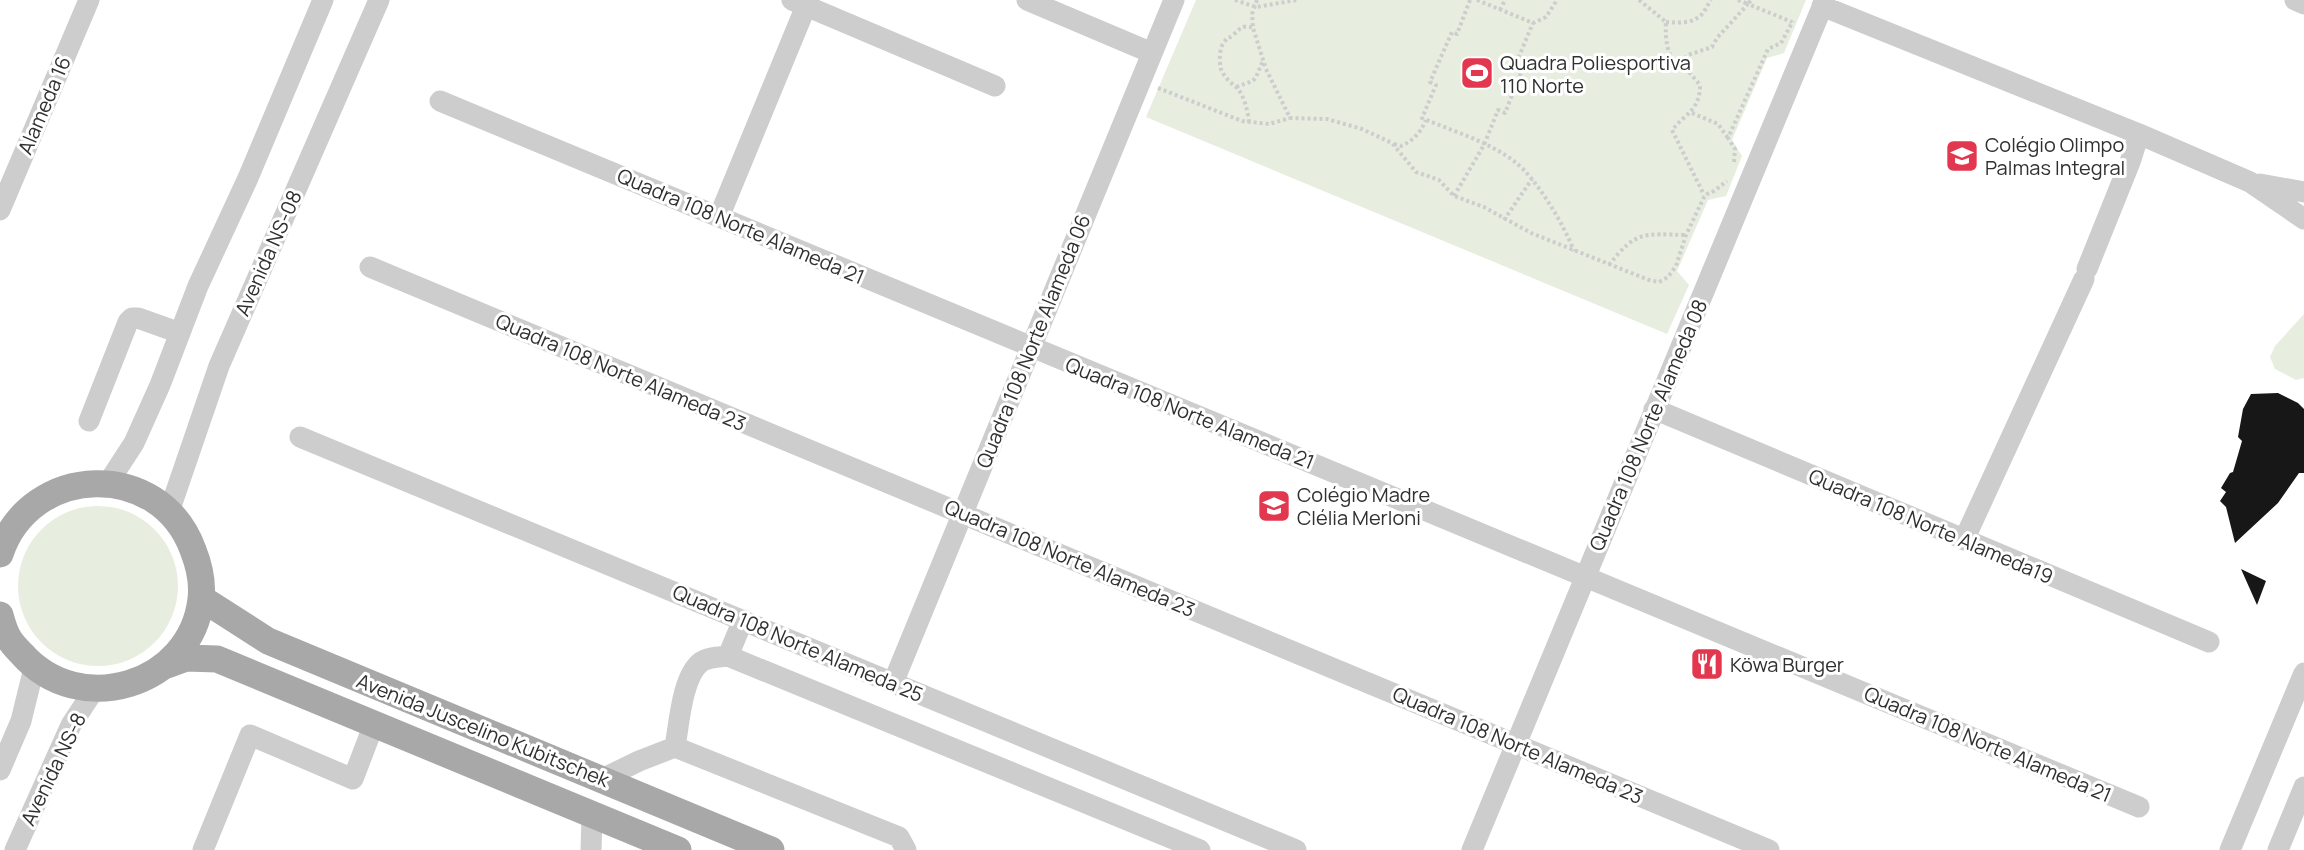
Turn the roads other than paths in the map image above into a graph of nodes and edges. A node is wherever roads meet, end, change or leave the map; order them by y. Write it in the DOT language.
graph roads {
  1 [pos="89,0"];
  2 [pos="323,0"];
  3 [pos="379,0"];
  4 [pos="1027,0"];
  5 [pos="1174,0"];
  6 [pos="2295,0"];
  7 [pos="799,3"];
  8 [pos="1824,3"];
  9 [pos="2304,4"];
  10 [pos="1152,53"];
  11 [pos="995,86"];
  12 [pos="440,101"];
  13 [pos="2139,134"];
  14 [pos="2250,182"];
  15 [pos="2304,192"];
  16 [pos="0,210"];
  17 [pos="718,217"];
  18 [pos="2304,219"];
  19 [pos="370,267"];
  20 [pos="180,333"];
  21 [pos="1031,347"];
  22 [pos="1654,409"];
  23 [pos="89,421"];
  24 [pos="300,436"];
  25 [pos="108,483"];
  26 [pos="12,512"];
  27 [pos="169,512"];
  28 [pos="962,513"];
  29 [pos="1964,540"];
  30 [pos="0,554"];
  31 [pos="1584,576"];
  32 [pos="201,598"];
  33 [pos="0,615"];
  34 [pos="742,620"];
  35 [pos="2209,642"];
  36 [pos="728,656"];
  37 [pos="164,666"];
  38 [pos="34,668"];
  39 [pos="2304,673"];
  40 [pos="893,683"];
  41 [pos="94,690"];
  42 [pos="374,724"];
  43 [pos="1515,744"];
  44 [pos="675,747"];
  45 [pos="0,770"];
  46 [pos="602,779"];
  47 [pos="2304,787"];
  48 [pos="2139,807"];
  49 [pos="592,816"];
  50 [pos="15,850"];
  51 [pos="203,850"];
  52 [pos="591,850"];
  53 [pos="678,850"];
  54 [pos="771,850"];
  55 [pos="906,850"];
  56 [pos="1200,850"];
  57 [pos="1296,850"];
  58 [pos="1472,850"];
  59 [pos="1769,850"];
  60 [pos="2230,850"];
  61 [pos="2278,850"];
  1 -- 16 [label="street, Alameda 16"];
  2 -- 20 [label="street"];
  3 -- 27 [label="street, Avenida NS-08"];
  4 -- 10 [label="street"];
  5 -- 10 [label="street, Quadra 108 Norte Alameda 06"];
  6 -- 9 [label="street"];
  7 -- 11 [label="street"];
  7 -- 17 [label="street"];
  8 -- 13 [label="street"];
  8 -- 22 [label="street, Quadra 108 Norte Alameda 08"];
  10 -- 21 [label="street, Quadra 108 Norte Alameda 06"];
  12 -- 17 [label="street, Quadra 108 Norte Alameda 21"];
  13 -- 14 [label="street"];
  13 -- 29 [label="street"];
  14 -- 15 [label="street"];
  14 -- 18 [label="street"];
  17 -- 21 [label="street, Quadra 108 Norte Alameda 21"];
  19 -- 28 [label="street, Quadra 108 Norte Alameda 23"];
  20 -- 23 [label="street"];
  20 -- 25 [label="street"];
  21 -- 28 [label="street, Quadra 108 Norte Alameda 06"];
  21 -- 31 [label="street, Quadra 108 Norte Alameda 21"];
  22 -- 29 [label="street, Quadra 108 Norte Alameda19"];
  22 -- 31 [label="street, Quadra 108 Norte Alameda 08"];
  24 -- 34 [label="street, Quadra 108 Norte Alameda 25"];
  25 -- 26 [label="main road"];
  25 -- 27 [label="main road"];
  26 -- 30 [label="main road"];
  27 -- 32 [label="main road"];
  28 -- 40 [label="street, Quadra 108 Norte Alameda 06"];
  28 -- 43 [label="street, Quadra 108 Norte Alameda 23"];
  29 -- 35 [label="street, Quadra 108 Norte Alameda19"];
  31 -- 43 [label="street, Quadra 108 Norte Alameda 08"];
  31 -- 48 [label="street, Quadra 108 Norte Alameda 21"];
  32 -- 37 [label="main road"];
  32 -- 46 [label="main road, Avenida Juscelino Kubitschek"];
  33 -- 38 [label="main road"];
  34 -- 36 [label="street"];
  34 -- 40 [label="street, Quadra 108 Norte Alameda 25"];
  36 -- 44 [label="street"];
  36 -- 56 [label="street"];
  37 -- 41 [label="main road"];
  37 -- 42 [label="main road, Avenida Juscelino Kubitschek"];
  38 -- 41 [label="main road"];
  38 -- 45 [label="street"];
  39 -- 60 [label="street"];
  40 -- 57 [label="street, Quadra 108 Norte Alameda 25"];
  41 -- 50 [label="street, Avenida NS-8"];
  42 -- 49 [label="main road, Avenida Juscelino Kubitschek"];
  42 -- 51 [label="street"];
  43 -- 58 [label="street, Quadra 108 Norte Alameda 08"];
  43 -- 59 [label="street, Quadra 108 Norte Alameda 23"];
  44 -- 46 [label="street"];
  44 -- 55 [label="street"];
  46 -- 54 [label="main road, Avenida Juscelino Kubitschek"];
  47 -- 61 [label="street"];
  49 -- 52 [label="street"];
  49 -- 53 [label="main road, Avenida Juscelino Kubitschek"];
}
